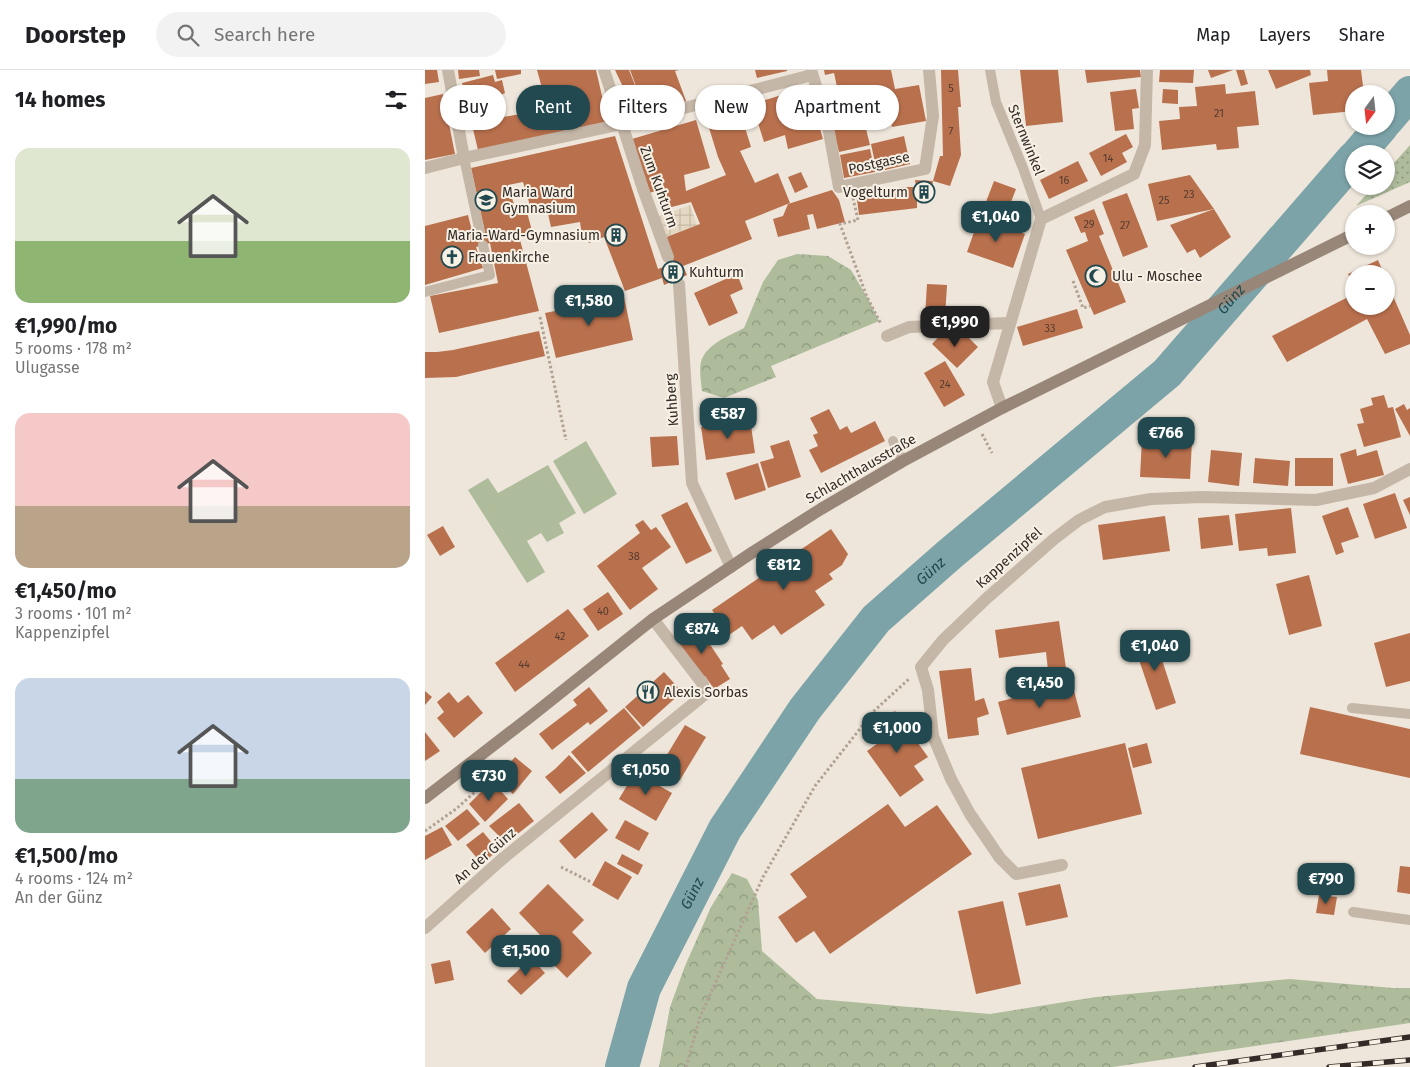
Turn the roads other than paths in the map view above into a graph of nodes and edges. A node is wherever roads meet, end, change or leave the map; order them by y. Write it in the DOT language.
graph roads {
  1 [pos="448,70"];
  2 [pos="604,70"];
  3 [pos="929,70"];
  4 [pos="990,70"];
  5 [pos="1147,70"];
  6 [pos="812,72"];
  7 [pos="609,85"];
  8 [pos="685,107"];
  9 [pos="600,129"];
  10 [pos="624,130"];
  11 [pos="464,158"];
  12 [pos="425,168"];
  13 [pos="1410,206"];
  14 [pos="1395,214"];
  15 [pos="1041,219"];
  16 [pos="480,233"];
  17 [pos="1345,238"];
  18 [pos="483,245"];
  19 [pos="668,257"];
  20 [pos="679,284"];
  21 [pos="425,292"];
  22 [pos="1009,323"];
  23 [pos="887,336"];
  24 [pos="1002,408"];
  25 [pos="893,441"];
  26 [pos="903,461"];
  27 [pos="1410,469"];
  28 [pos="731,566"];
  29 [pos="653,619"];
  30 [pos="1352,708"];
  31 [pos="1410,714"];
  32 [pos="425,798"];
  33 [pos="1062,865"];
  34 [pos="1353,912"];
  35 [pos="1410,920"];
  36 [pos="425,928"];
  1 -- 11 [label="street"];
  2 -- 7 [label="street, Zum Kuhturm"];
  3 -- 6 [label="street, Postgasse"];
  4 -- 15 [label="lane, Sternwinkel"];
  5 -- 15 [label="street"];
  6 -- 8 [label="street"];
  9 -- 11 [label="street"];
  10 -- 19 [label="street, Zum Kuhturm"];
  11 -- 12 [label="street"];
  11 -- 16 [label="lane"];
  13 -- 14 [label="main road"];
  15 -- 22 [label="street"];
  17 -- 24 [label="main road, Schlachthausstraße"];
  18 -- 21 [label="lane"];
  20 -- 28 [label="street, Kuhberg"];
  22 -- 23 [label="street"];
  22 -- 24 [label="street"];
  24 -- 26 [label="main road, Schlachthausstraße"];
  25 -- 26 [label="lane"];
  26 -- 28 [label="main road, Schlachthausstraße"];
  27 -- 33 [label="street, Kappenzipfel"];
  28 -- 29 [label="main road, Schlachthausstraße"];
  29 -- 32 [label="main road, Schlachthausstraße"];
  29 -- 36 [label="street, An der Günz"];
  30 -- 31 [label="lane"];
  34 -- 35 [label="lane"];
}
